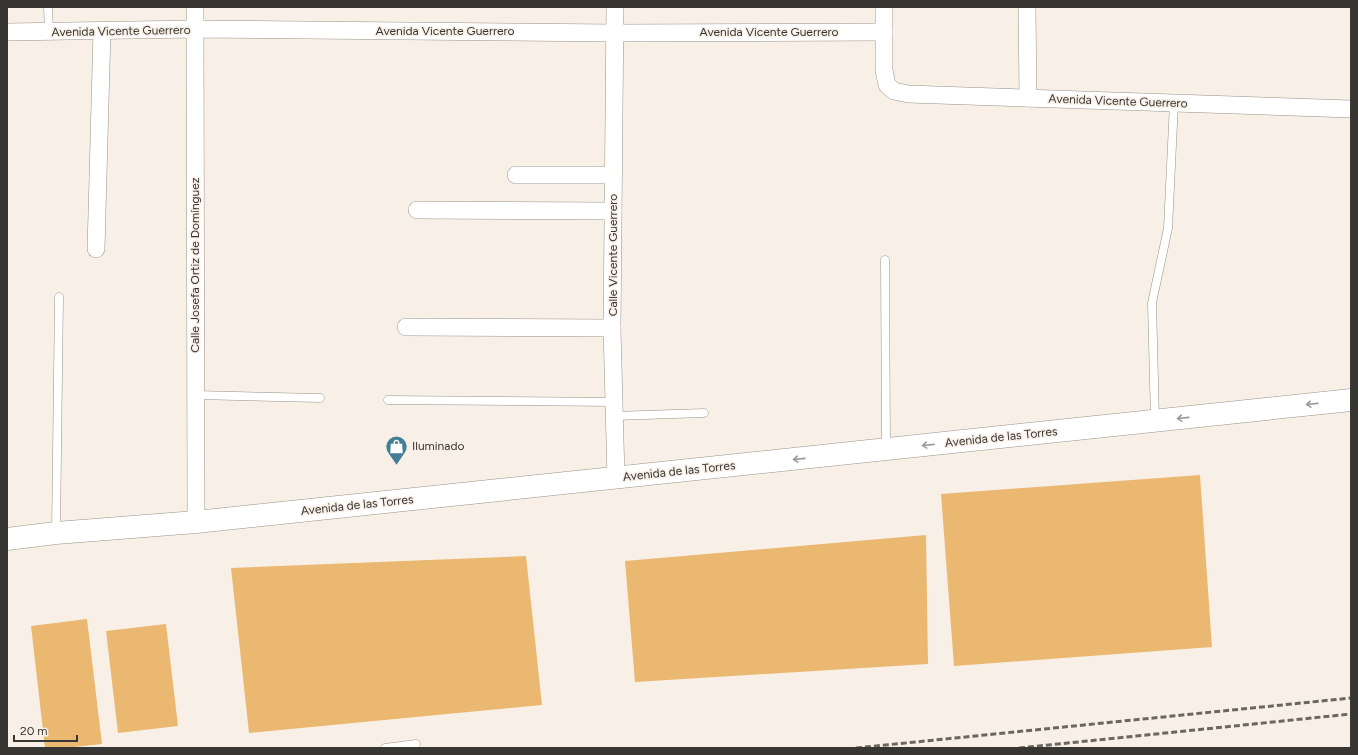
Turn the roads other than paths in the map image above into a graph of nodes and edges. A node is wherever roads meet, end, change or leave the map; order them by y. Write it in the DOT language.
graph roads {
  1 [pos="48,7"];
  2 [pos="195,7"];
  3 [pos="615,7"];
  4 [pos="884,7"];
  5 [pos="1027,7"];
  6 [pos="194,29"];
  7 [pos="102,31"];
  8 [pos="7,32"];
  9 [pos="49,32"];
  10 [pos="884,32"];
  11 [pos="615,33"];
  12 [pos="1028,98"];
  13 [pos="1174,103"];
  14 [pos="1351,109"];
  15 [pos="516,175"];
  16 [pos="613,175"];
  17 [pos="417,210"];
  18 [pos="613,211"];
  19 [pos="96,249"];
  20 [pos="885,260"];
  21 [pos="59,297"];
  22 [pos="406,327"];
  23 [pos="612,328"];
  24 [pos="196,395"];
  25 [pos="320,398"];
  26 [pos="388,400"];
  27 [pos="1351,400"];
  28 [pos="614,409"];
  29 [pos="704,413"];
  30 [pos="1155,421"];
  31 [pos="886,450"];
  32 [pos="616,478"];
  33 [pos="196,522"];
  34 [pos="56,533"];
  35 [pos="7,539"];
  36 [pos="416,744"];
  37 [pos="385,748"];
  1 -- 9 [label="lane"];
  2 -- 6 [label="street, Calle Josefa Ortiz de Domínguez"];
  3 -- 11 [label="street, Calle Vicente Guerrero"];
  4 -- 10 [label="street"];
  5 -- 12 [label="street"];
  6 -- 7 [label="street, Avenida Vicente Guerrero"];
  6 -- 11 [label="street, Avenida Vicente Guerrero"];
  6 -- 24 [label="street, Calle Josefa Ortiz de Domínguez"];
  7 -- 9 [label="street, Avenida Vicente Guerrero"];
  7 -- 19 [label="street"];
  8 -- 9 [label="street, Avenida Vicente Guerrero"];
  10 -- 11 [label="street, Avenida Vicente Guerrero"];
  10 -- 12 [label="street, Avenida Vicente Guerrero"];
  11 -- 16 [label="street, Calle Vicente Guerrero"];
  12 -- 13 [label="street, Avenida Vicente Guerrero"];
  13 -- 14 [label="street, Avenida Vicente Guerrero"];
  13 -- 30 [label="lane"];
  15 -- 16 [label="street"];
  16 -- 18 [label="street, Calle Vicente Guerrero"];
  17 -- 18 [label="street"];
  18 -- 23 [label="street, Calle Vicente Guerrero"];
  20 -- 31 [label="lane"];
  21 -- 34 [label="lane"];
  22 -- 23 [label="street"];
  23 -- 28 [label="street, Calle Vicente Guerrero"];
  24 -- 25 [label="lane"];
  24 -- 33 [label="street, Calle Josefa Ortiz de Domínguez"];
  26 -- 28 [label="lane"];
  27 -- 30 [label="main road, Avenida de las Torres, one-way"];
  28 -- 29 [label="lane"];
  28 -- 32 [label="street, Calle Vicente Guerrero"];
  30 -- 31 [label="main road, Avenida de las Torres, one-way"];
  31 -- 32 [label="main road, Avenida de las Torres, one-way"];
  32 -- 33 [label="main road, Avenida de las Torres"];
  33 -- 34 [label="main road, Avenida de las Torres"];
  34 -- 35 [label="main road, Avenida de las Torres"];
  36 -- 37 [label="lane"];
}
